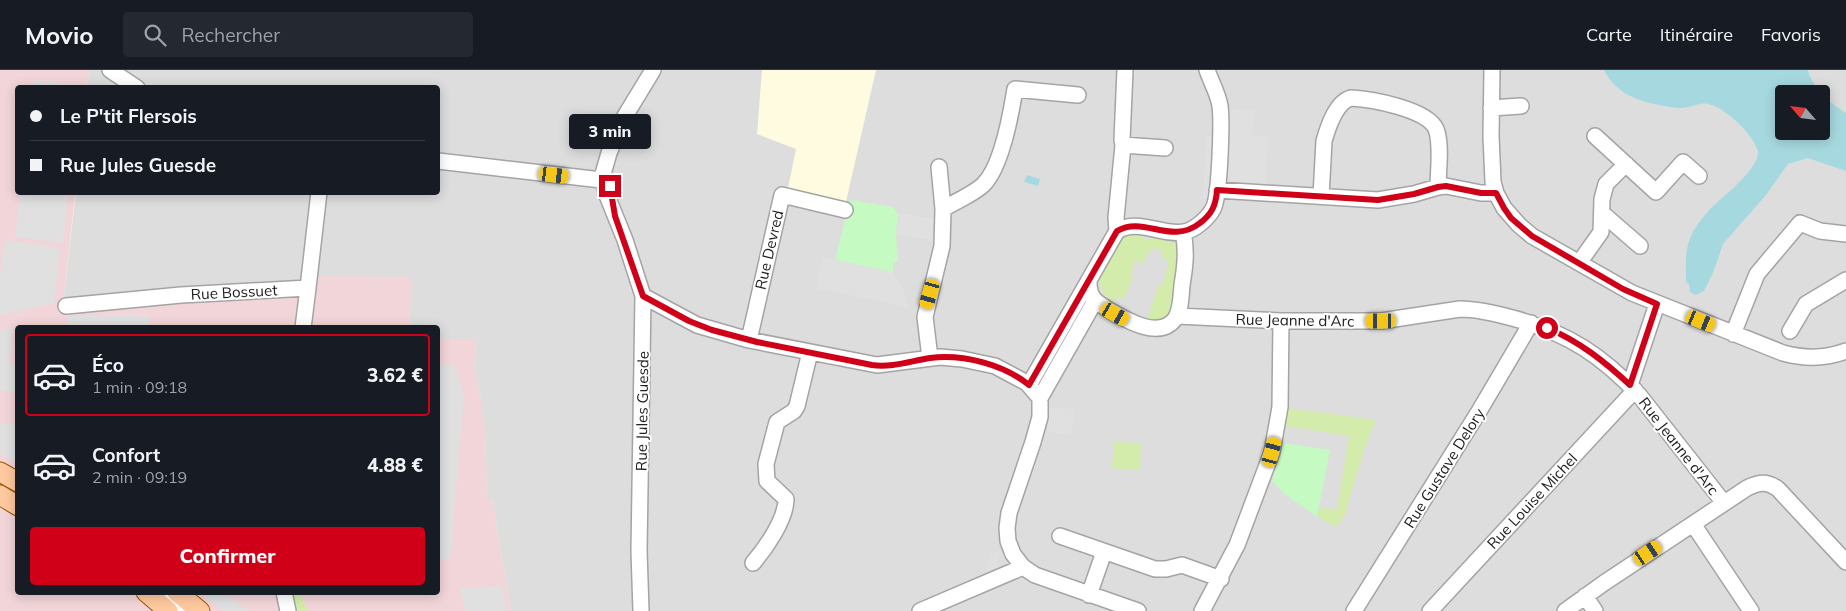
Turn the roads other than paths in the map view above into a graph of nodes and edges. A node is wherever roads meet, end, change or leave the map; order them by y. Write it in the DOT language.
graph roads {
  1 [pos="110,70"];
  2 [pos="653,70"];
  3 [pos="662,70"];
  4 [pos="1125,70"];
  5 [pos="1207,70"];
  6 [pos="1492,70"];
  7 [pos="132,85"];
  8 [pos="1078,95"];
  9 [pos="1520,106"];
  10 [pos="1491,108"];
  11 [pos="1595,136"];
  12 [pos="1123,145"];
  13 [pos="1165,148"];
  14 [pos="440,161"];
  15 [pos="1626,164"];
  16 [pos="939,167"];
  17 [pos="1699,176"];
  18 [pos="607,181"];
  19 [pos="1438,187"];
  20 [pos="1217,190"];
  21 [pos="1496,193"];
  22 [pos="318,195"];
  23 [pos="1321,196"];
  24 [pos="943,209"];
  25 [pos="845,210"];
  26 [pos="1602,213"];
  27 [pos="1117,231"];
  28 [pos="1183,232"];
  29 [pos="1846,234"];
  30 [pos="1640,246"];
  31 [pos="1579,263"];
  32 [pos="1846,280"];
  33 [pos="1089,281"];
  34 [pos="308,288"];
  35 [pos="643,296"];
  36 [pos="1095,301"];
  37 [pos="1657,304"];
  38 [pos="66,306"];
  39 [pos="1177,316"];
  40 [pos="1282,321"];
  41 [pos="1531,323"];
  42 [pos="304,325"];
  43 [pos="1790,332"];
  44 [pos="1733,334"];
  45 [pos="749,340"];
  46 [pos="1846,351"];
  47 [pos="810,352"];
  48 [pos="930,358"];
  49 [pos="1029,385"];
  50 [pos="1632,388"];
  51 [pos="1040,398"];
  52 [pos="0,472"];
  53 [pos="15,480"];
  54 [pos="0,496"];
  55 [pos="1724,503"];
  56 [pos="15,504"];
  57 [pos="1693,524"];
  58 [pos="1060,536"];
  59 [pos="1104,552"];
  60 [pos="1846,562"];
  61 [pos="753,563"];
  62 [pos="1023,567"];
  63 [pos="1221,579"];
  64 [pos="149,595"];
  65 [pos="162,595"];
  66 [pos="181,595"];
  67 [pos="280,595"];
  68 [pos="285,595"];
  69 [pos="1089,595"];
  70 [pos="1585,596"];
  71 [pos="168,611"];
  72 [pos="183,611"];
  73 [pos="200,611"];
  74 [pos="277,611"];
  75 [pos="288,611"];
  76 [pos="641,611"];
  77 [pos="920,611"];
  78 [pos="1138,611"];
  79 [pos="1202,611"];
  80 [pos="1354,611"];
  81 [pos="1430,611"];
  82 [pos="1565,611"];
  83 [pos="1595,611"];
  84 [pos="1751,611"];
  1 -- 7 [label="street"];
  2 -- 18 [label="street, Rue Jules Guesde"];
  3 -- 18 [label="street, Rue Jules Guesde"];
  4 -- 12 [label="street"];
  5 -- 20 [label="street"];
  6 -- 10 [label="street"];
  8 -- 24 [label="street"];
  9 -- 10 [label="street"];
  10 -- 21 [label="street"];
  11 -- 15 [label="street"];
  12 -- 13 [label="street"];
  12 -- 27 [label="street"];
  14 -- 18 [label="street"];
  15 -- 17 [label="street"];
  15 -- 26 [label="street"];
  16 -- 24 [label="street"];
  18 -- 35 [label="street, Rue Jules Guesde"];
  19 -- 21 [label="street"];
  19 -- 23 [label="street"];
  19 -- 23 [label="street"];
  20 -- 23 [label="street"];
  20 -- 28 [label="street"];
  21 -- 31 [label="street"];
  22 -- 34 [label="street"];
  24 -- 48 [label="street"];
  25 -- 45 [label="street, Rue Devred"];
  26 -- 30 [label="street"];
  26 -- 31 [label="street"];
  27 -- 28 [label="street"];
  27 -- 33 [label="street"];
  28 -- 39 [label="street"];
  29 -- 44 [label="street"];
  31 -- 37 [label="street"];
  32 -- 43 [label="street"];
  33 -- 36 [label="street"];
  33 -- 49 [label="street"];
  34 -- 38 [label="street, Rue Bossuet"];
  34 -- 42 [label="street"];
  35 -- 45 [label="street"];
  35 -- 76 [label="street, Rue Jules Guesde"];
  36 -- 39 [label="street"];
  36 -- 51 [label="street"];
  37 -- 44 [label="street"];
  37 -- 50 [label="street, Rue Louise Michel"];
  39 -- 40 [label="street, Rue Jeanne d'Arc"];
  40 -- 41 [label="street, Rue Jeanne d'Arc"];
  40 -- 63 [label="street"];
  41 -- 50 [label="street, Rue Jeanne d'Arc"];
  41 -- 80 [label="street, Rue Gustave Delory"];
  44 -- 46 [label="street"];
  45 -- 47 [label="street"];
  47 -- 48 [label="street"];
  47 -- 61 [label="street"];
  48 -- 49 [label="street"];
  49 -- 51 [label="street"];
  50 -- 55 [label="street, Rue Jeanne d'Arc"];
  50 -- 81 [label="street, Rue Louise Michel"];
  51 -- 62 [label="street"];
  52 -- 53 [label="main road"];
  54 -- 56 [label="main road"];
  55 -- 57 [label="street"];
  55 -- 60 [label="street"];
  57 -- 70 [label="street"];
  57 -- 84 [label="street"];
  58 -- 59 [label="street"];
  59 -- 63 [label="street"];
  59 -- 69 [label="street"];
  62 -- 69 [label="street"];
  62 -- 77 [label="street"];
  63 -- 79 [label="street"];
  64 -- 71 [label="main road"];
  65 -- 72 [label="street"];
  66 -- 73 [label="main road"];
  67 -- 74 [label="street"];
  68 -- 75 [label="street"];
  69 -- 78 [label="street"];
  70 -- 82 [label="street"];
  70 -- 83 [label="street"];
}
